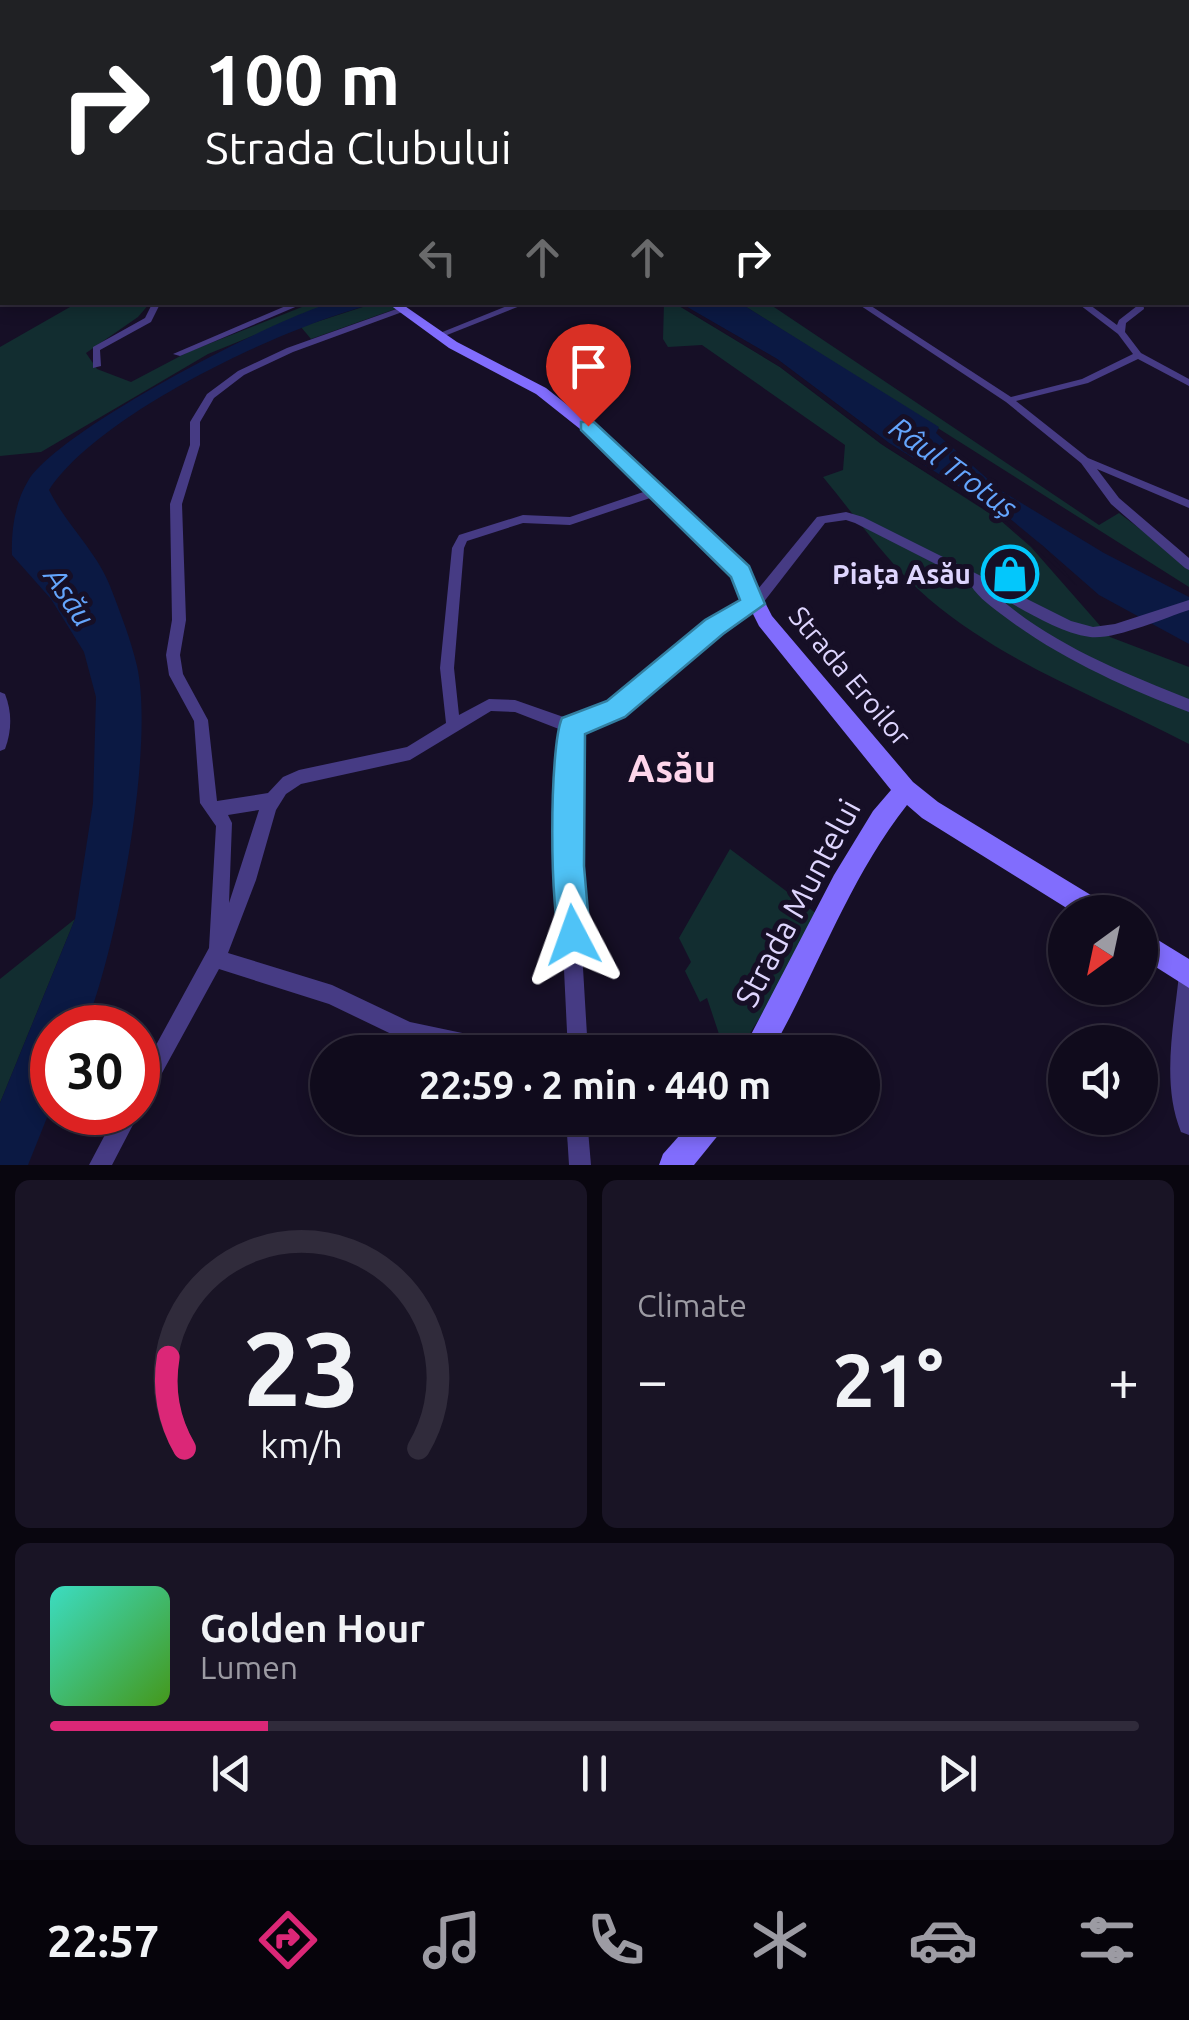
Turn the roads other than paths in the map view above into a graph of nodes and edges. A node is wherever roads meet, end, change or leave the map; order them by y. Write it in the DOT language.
graph roads {
  1 [pos="156,305"];
  2 [pos="296,305"];
  3 [pos="399,305"];
  4 [pos="515,305"];
  5 [pos="864,305"];
  6 [pos="1084,305"];
  7 [pos="1140,305"];
  8 [pos="1121,332"];
  9 [pos="439,336"];
  10 [pos="177,354"];
  11 [pos="1138,355"];
  12 [pos="96,366"];
  13 [pos="1189,383"];
  14 [pos="1009,400"];
  15 [pos="1084,460"];
  16 [pos="656,492"];
  17 [pos="1189,504"];
  18 [pos="1189,565"];
  19 [pos="962,570"];
  20 [pos="754,604"];
  21 [pos="1189,605"];
  22 [pos="0,698"];
  23 [pos="1189,706"];
  24 [pos="454,723"];
  25 [pos="572,726"];
  26 [pos="0,744"];
  27 [pos="905,790"];
  28 [pos="270,800"];
  29 [pos="213,810"];
  30 [pos="1068,895"];
  31 [pos="1158,954"];
  32 [pos="218,958"];
  33 [pos="1189,975"];
  34 [pos="423,1035"];
  35 [pos="577,1035"];
  36 [pos="766,1035"];
  37 [pos="160,1059"];
  38 [pos="1189,1124"];
  39 [pos="116,1135"];
  40 [pos="578,1135"];
  41 [pos="700,1135"];
  42 [pos="100,1165"];
  43 [pos="580,1165"];
  44 [pos="674,1165"];
  1 -- 12 [label="street"];
  2 -- 10 [label="street"];
  3 -- 9 [label="main road, Strada Eroilor"];
  3 -- 29 [label="street"];
  4 -- 9 [label="street"];
  5 -- 14 [label="street"];
  6 -- 8 [label="street"];
  7 -- 8 [label="street"];
  8 -- 11 [label="street"];
  9 -- 16 [label="main road, Strada Eroilor"];
  11 -- 13 [label="street"];
  11 -- 14 [label="street"];
  14 -- 15 [label="street"];
  15 -- 17 [label="street"];
  15 -- 18 [label="street"];
  16 -- 20 [label="main road, Strada Eroilor"];
  16 -- 24 [label="street"];
  19 -- 20 [label="street"];
  19 -- 21 [label="street"];
  19 -- 23 [label="street"];
  20 -- 25 [label="street"];
  20 -- 27 [label="main road, Strada Eroilor"];
  22 -- 26 [label="street"];
  24 -- 25 [label="street"];
  24 -- 28 [label="street"];
  25 -- 35 [label="street"];
  27 -- 30 [label="main road, Strada Eroilor"];
  27 -- 36 [label="main road, Strada Muntelui"];
  28 -- 29 [label="street"];
  28 -- 32 [label="street"];
  29 -- 32 [label="street"];
  31 -- 33 [label="main road"];
  32 -- 34 [label="street"];
  32 -- 37 [label="street"];
  33 -- 38 [label="street"];
  39 -- 42 [label="street"];
  40 -- 43 [label="street"];
  41 -- 44 [label="main road"];
}
